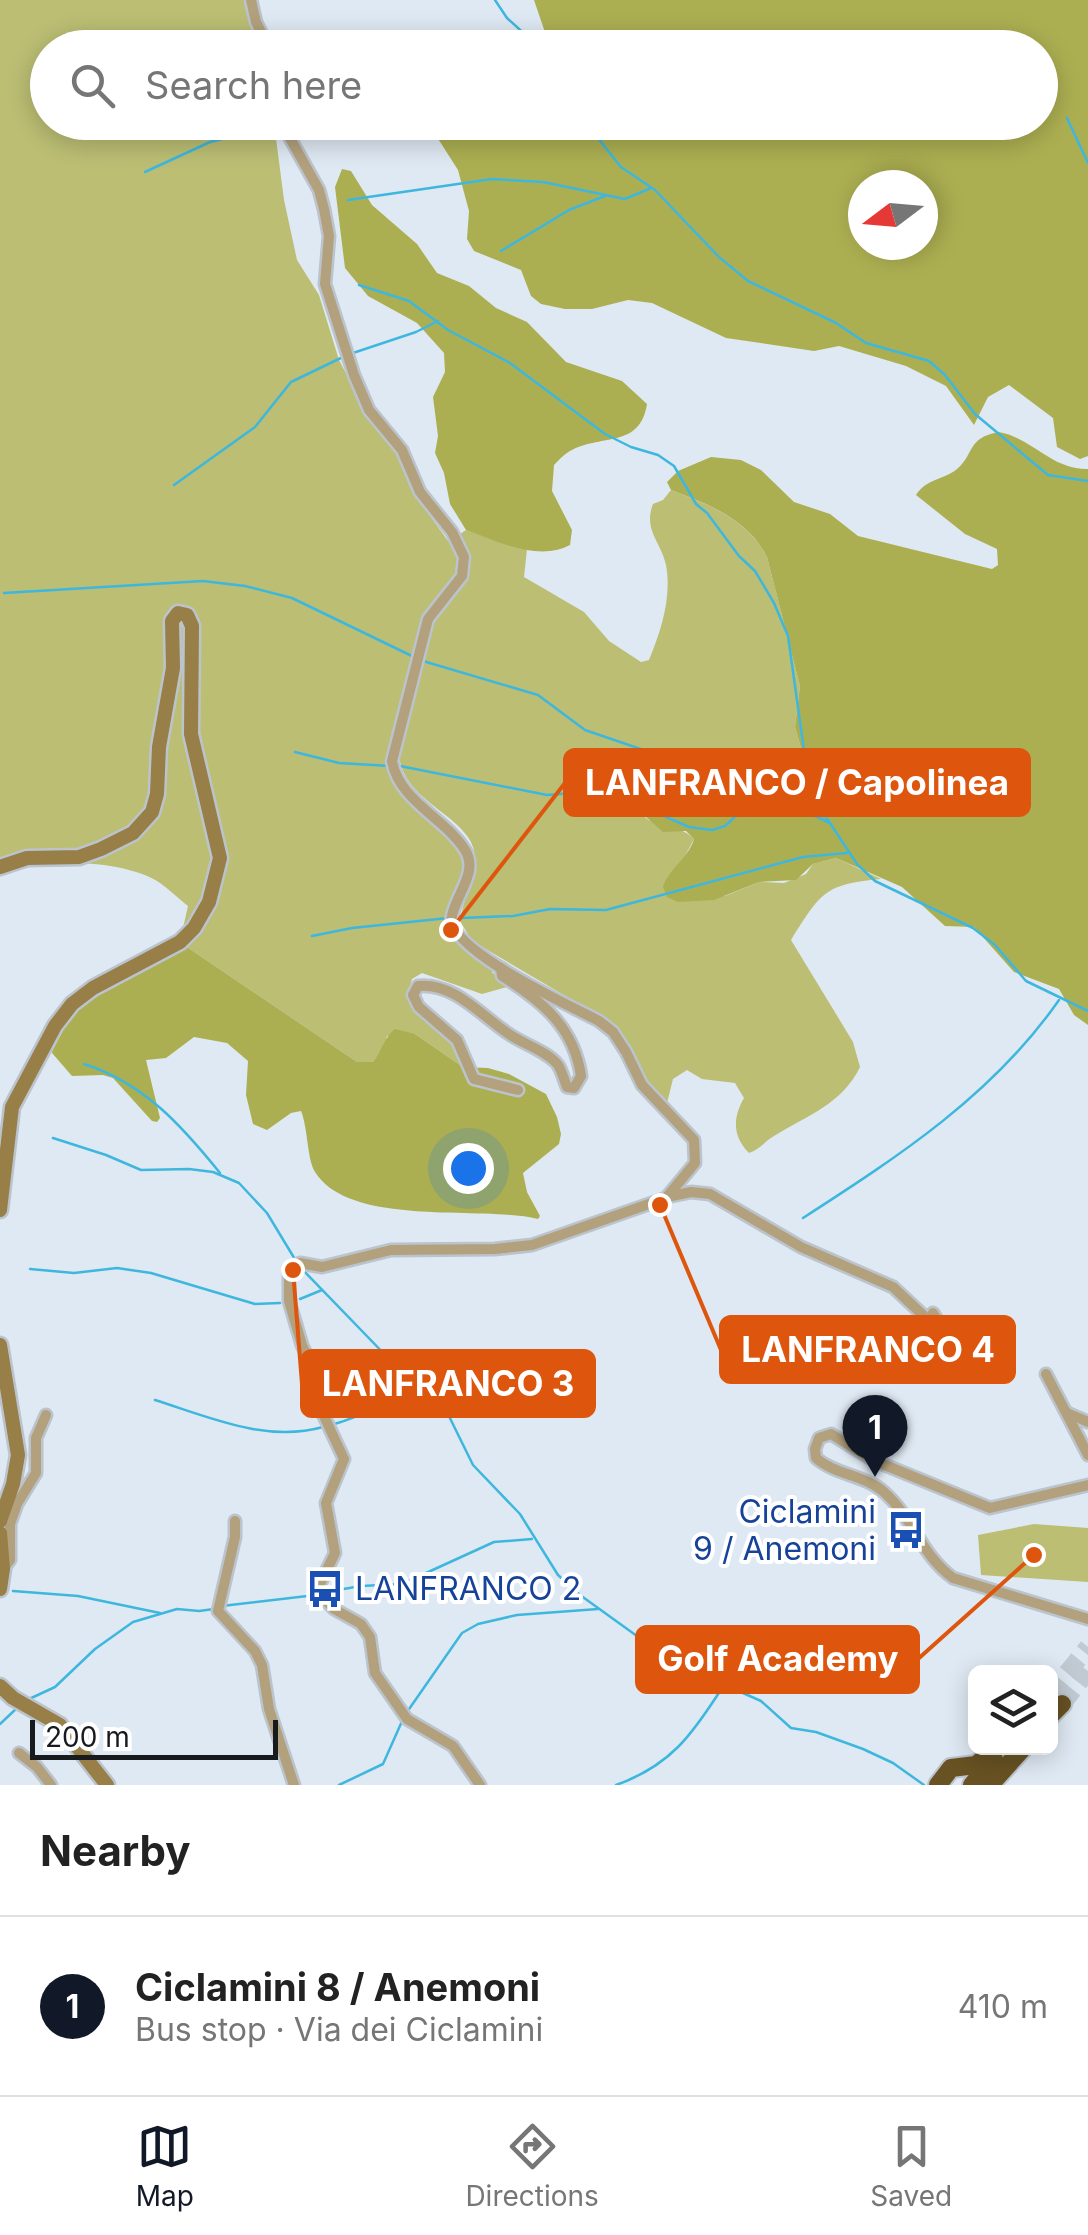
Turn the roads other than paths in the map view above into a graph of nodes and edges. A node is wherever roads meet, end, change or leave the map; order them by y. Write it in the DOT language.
graph roads {
  1 [pos="251,0"];
  2 [pos="260,30"];
  3 [pos="291,140"];
  4 [pos="0,867"];
  5 [pos="502,968"];
  6 [pos="518,1090"];
  7 [pos="666,1198"];
  8 [pos="0,1210"];
  9 [pos="933,1314"];
  10 [pos="0,1345"];
  11 [pos="1046,1374"];
  12 [pos="1066,1412"];
  13 [pos="46,1415"];
  14 [pos="1088,1422"];
  15 [pos="1088,1455"];
  16 [pos="1088,1485"];
  17 [pos="0,1521"];
  18 [pos="235,1521"];
  19 [pos="0,1533"];
  20 [pos="3,1569"];
  21 [pos="0,1589"];
  22 [pos="1088,1619"];
  23 [pos="0,1686"];
  24 [pos="19,1753"];
  25 [pos="991,1755"];
  26 [pos="996,1755"];
  27 [pos="1017,1755"];
  28 [pos="51,1785"];
  29 [pos="107,1785"];
  30 [pos="294,1785"];
  31 [pos="480,1785"];
  32 [pos="938,1785"];
  33 [pos="972,1785"];
  34 [pos="990,1785"];
  1 -- 2 [label="street"];
  3 -- 5 [label="street"];
  4 -- 8 [label="main road"];
  5 -- 6 [label="street"];
  5 -- 7 [label="street"];
  7 -- 9 [label="street"];
  7 -- 31 [label="street"];
  10 -- 17 [label="main road"];
  11 -- 12 [label="street"];
  12 -- 14 [label="street"];
  12 -- 15 [label="street"];
  13 -- 20 [label="street"];
  16 -- 22 [label="street"];
  18 -- 30 [label="street"];
  19 -- 20 [label="main road"];
  20 -- 21 [label="main road"];
  23 -- 29 [label="main road"];
  24 -- 28 [label="street"];
  25 -- 32 [label="highway"];
  26 -- 33 [label="highway"];
  27 -- 34 [label="highway"];
}
